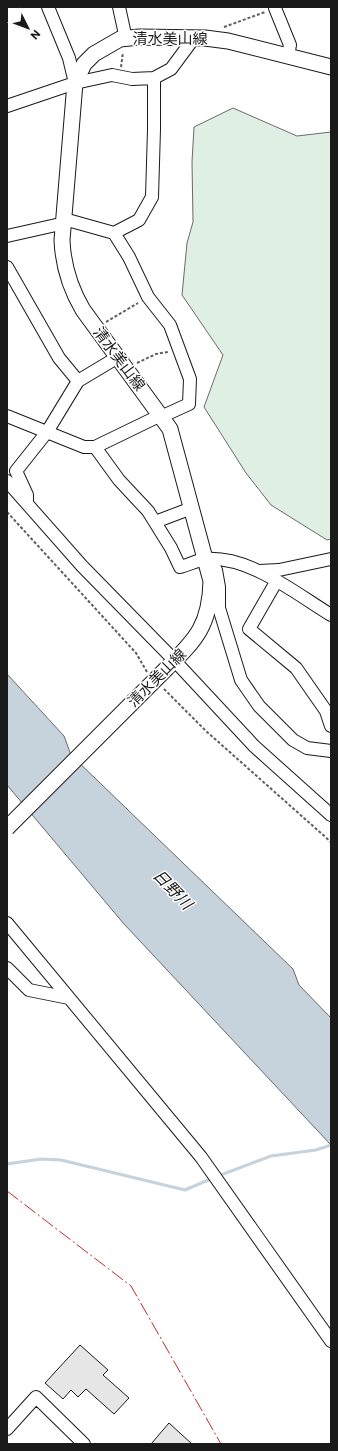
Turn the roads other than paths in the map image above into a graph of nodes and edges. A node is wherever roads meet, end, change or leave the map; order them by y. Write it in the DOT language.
graph roads {
  1 [pos="48,7"];
  2 [pos="119,7"];
  3 [pos="275,8"];
  4 [pos="200,38"];
  5 [pos="126,39"];
  6 [pos="288,56"];
  7 [pos="331,68"];
  8 [pos="154,78"];
  9 [pos="76,83"];
  10 [pos="7,106"];
  11 [pos="64,222"];
  12 [pos="114,233"];
  13 [pos="7,236"];
  14 [pos="7,267"];
  15 [pos="118,357"];
  16 [pos="78,382"];
  17 [pos="163,415"];
  18 [pos="7,416"];
  19 [pos="47,432"];
  20 [pos="95,447"];
  21 [pos="7,481"];
  22 [pos="27,504"];
  23 [pos="192,508"];
  24 [pos="155,522"];
  25 [pos="205,559"];
  26 [pos="331,559"];
  27 [pos="259,571"];
  28 [pos="276,582"];
  29 [pos="331,615"];
  30 [pos="171,664"];
  31 [pos="331,726"];
  32 [pos="331,751"];
  33 [pos="331,815"];
  34 [pos="7,828"];
  35 [pos="7,923"];
  36 [pos="7,968"];
  37 [pos="69,998"];
  38 [pos="331,1341"];
  39 [pos="7,1429"];
  40 [pos="84,1444"];
  1 -- 9 [label="street"];
  2 -- 5 [label="street"];
  3 -- 6 [label="street"];
  4 -- 5 [label="main road, 清水美山線"];
  4 -- 6 [label="main road, 清水美山線"];
  4 -- 8 [label="street"];
  5 -- 9 [label="main road, 清水美山線"];
  6 -- 7 [label="main road, 清水美山線"];
  8 -- 9 [label="street"];
  8 -- 12 [label="street"];
  9 -- 10 [label="street"];
  9 -- 11 [label="main road, 清水美山線"];
  11 -- 12 [label="street"];
  11 -- 13 [label="street"];
  11 -- 15 [label="main road, 清水美山線"];
  12 -- 17 [label="street"];
  14 -- 16 [label="street"];
  15 -- 16 [label="street"];
  15 -- 17 [label="main road, 清水美山線"];
  16 -- 19 [label="street"];
  17 -- 20 [label="street"];
  17 -- 23 [label="main road, 清水美山線"];
  18 -- 19 [label="street"];
  19 -- 20 [label="street"];
  19 -- 22 [label="street"];
  20 -- 24 [label="street"];
  21 -- 22 [label="street"];
  22 -- 30 [label="street"];
  23 -- 24 [label="street"];
  23 -- 25 [label="main road, 清水美山線"];
  24 -- 25 [label="street"];
  25 -- 27 [label="street"];
  25 -- 30 [label="main road, 清水美山線"];
  25 -- 32 [label="street"];
  26 -- 27 [label="street"];
  27 -- 28 [label="street"];
  28 -- 29 [label="street"];
  28 -- 31 [label="street"];
  30 -- 33 [label="street"];
  30 -- 34 [label="main road, 清水美山線, bridge"];
  35 -- 37 [label="street"];
  36 -- 37 [label="street"];
  37 -- 38 [label="street"];
  39 -- 40 [label="street"];
}
